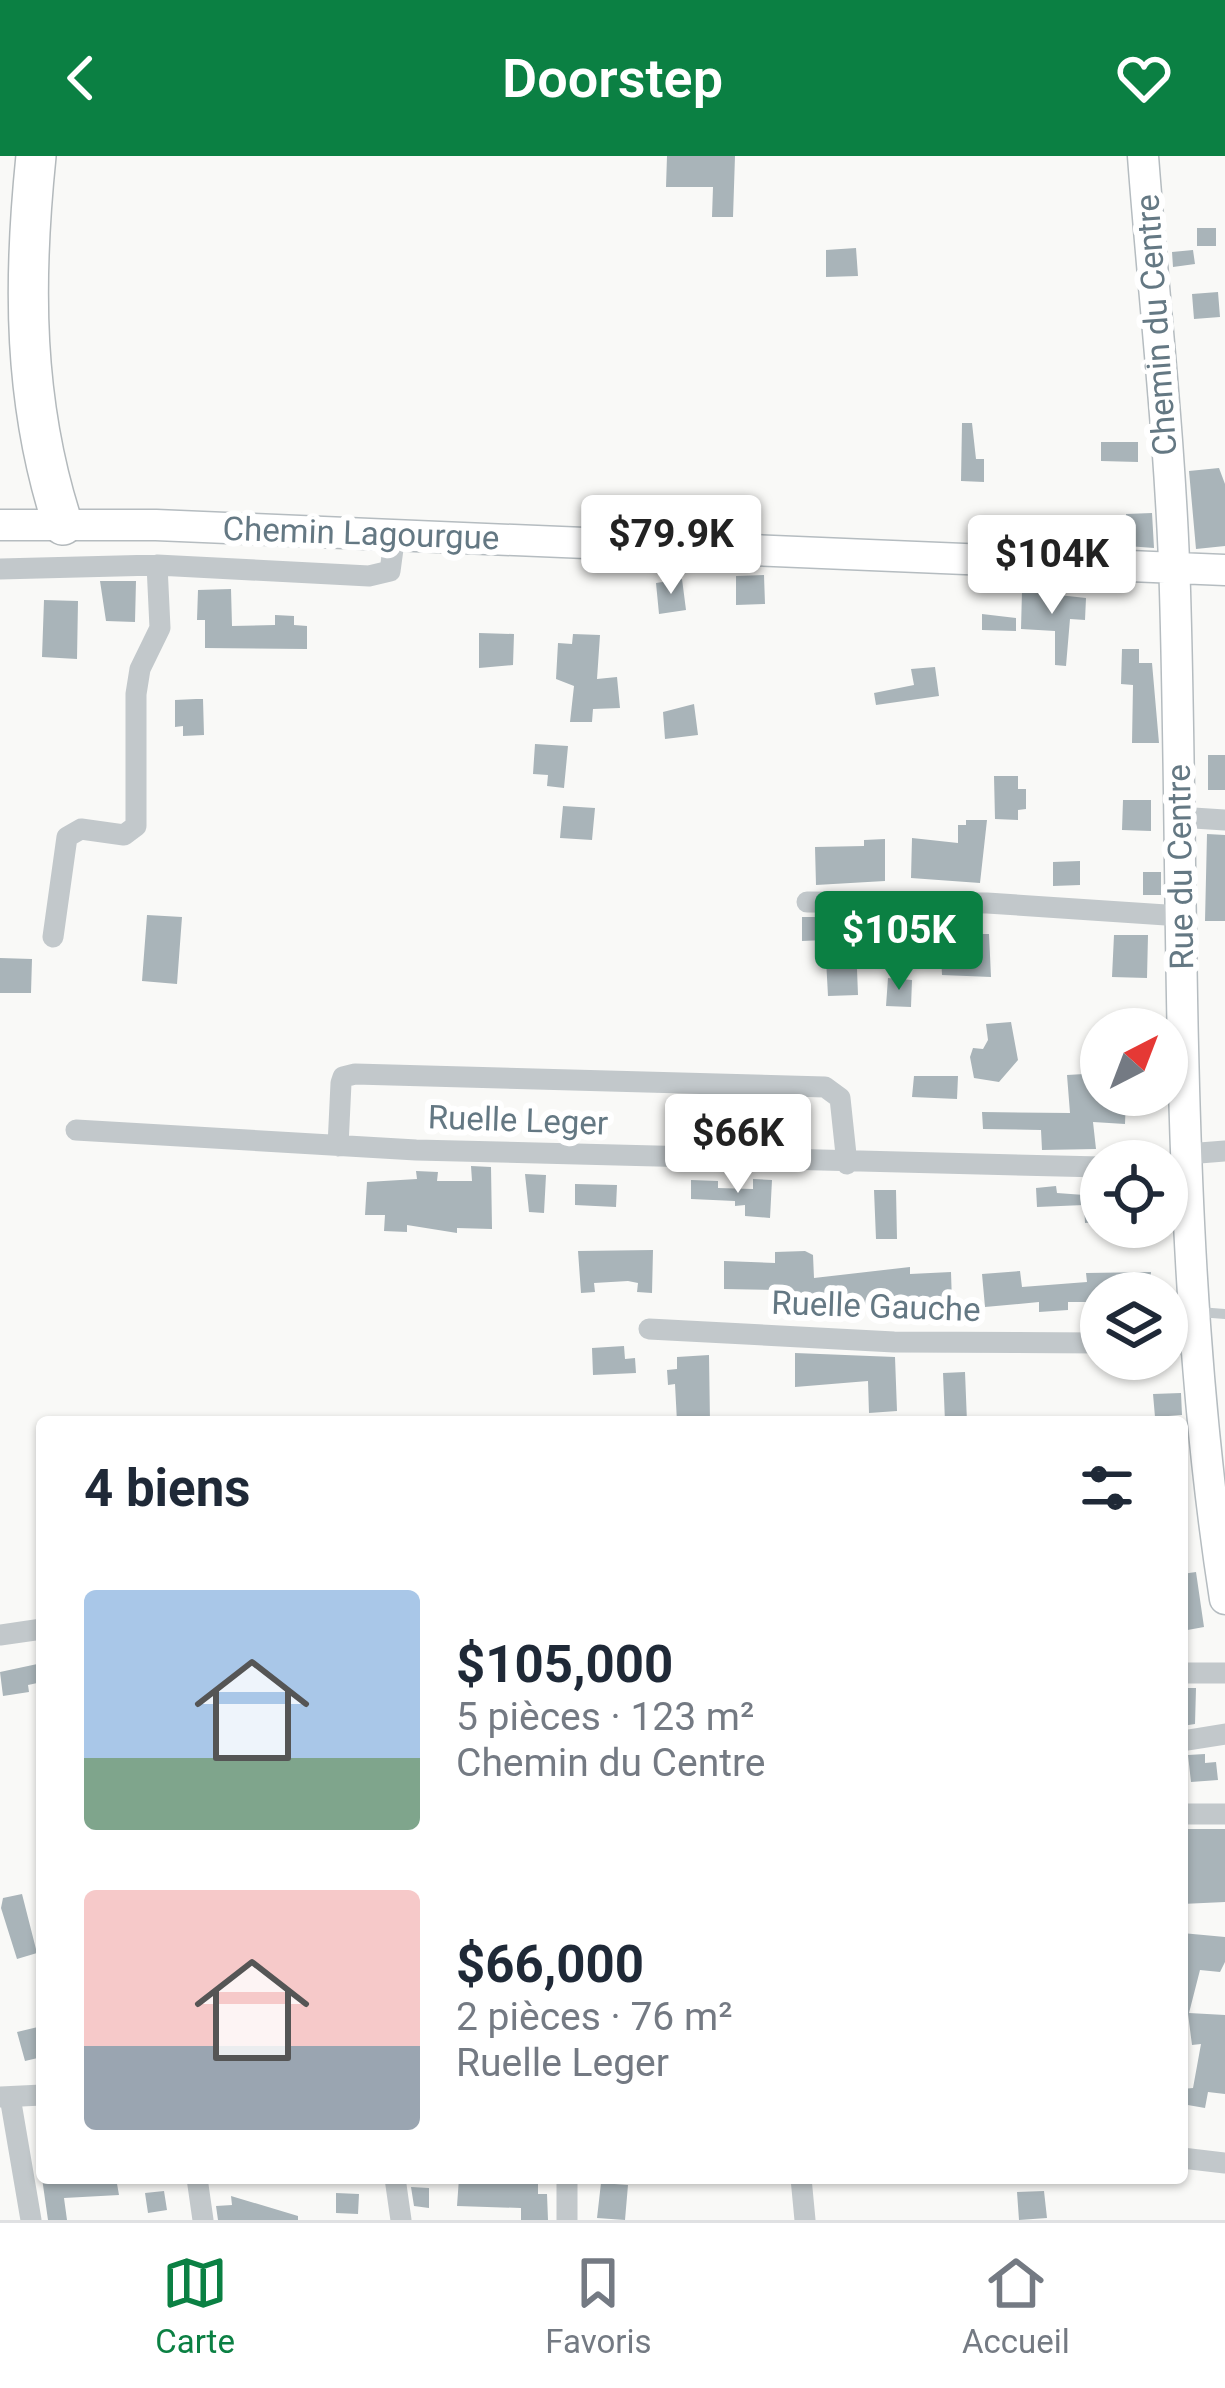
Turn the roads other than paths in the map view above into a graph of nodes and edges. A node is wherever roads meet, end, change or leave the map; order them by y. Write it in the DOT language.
graph roads {
  1 [pos="37,156"];
  2 [pos="1143,156"];
  3 [pos="0,525"];
  4 [pos="63,525"];
  5 [pos="395,534"];
  6 [pos="157,565"];
  7 [pos="1174,566"];
  8 [pos="0,569"];
  9 [pos="1225,570"];
  10 [pos="1178,817"];
  11 [pos="1225,820"];
  12 [pos="807,902"];
  13 [pos="1181,916"];
  14 [pos="53,937"];
  15 [pos="76,1130"];
  16 [pos="1180,1140"];
  17 [pos="338,1146"];
  18 [pos="1225,1151"];
  19 [pos="1188,1161"];
  20 [pos="847,1164"];
  21 [pos="1080,1167"];
  22 [pos="1188,1203"];
  23 [pos="1210,1313"];
  24 [pos="649,1329"];
  25 [pos="1188,1337"];
  26 [pos="1080,1343"];
  27 [pos="1188,1377"];
  28 [pos="1225,1599"];
  29 [pos="36,1630"];
  30 [pos="0,1635"];
  31 [pos="1188,1673"];
  32 [pos="1225,1673"];
  33 [pos="1225,1734"];
  34 [pos="1188,1740"];
  35 [pos="1188,1814"];
  36 [pos="1225,1814"];
  37 [pos="36,2095"];
  38 [pos="5,2097"];
  39 [pos="1188,2159"];
  40 [pos="1225,2163"];
  41 [pos="198,2184"];
  42 [pos="396,2184"];
  43 [pos="567,2184"];
  44 [pos="802,2184"];
  45 [pos="31,2220"];
  46 [pos="203,2220"];
  47 [pos="400,2220"];
  48 [pos="567,2220"];
  49 [pos="805,2220"];
  1 -- 4 [label="highway"];
  2 -- 7 [label="street, Chemin du Centre"];
  3 -- 4 [label="street, Chemin Lagourgue"];
  4 -- 5 [label="street, Chemin Lagourgue"];
  5 -- 6 [label="street"];
  5 -- 7 [label="street, Chemin Lagourgue"];
  6 -- 8 [label="street"];
  6 -- 14 [label="street"];
  7 -- 9 [label="street, Chemin Lagourgue"];
  7 -- 10 [label="street, Rue du Centre"];
  10 -- 11 [label="street"];
  10 -- 13 [label="street, Rue du Centre"];
  12 -- 13 [label="street"];
  13 -- 16 [label="street, Rue du Centre"];
  15 -- 17 [label="street, Ruelle Leger"];
  17 -- 20 [label="street, Ruelle Leger"];
  17 -- 20 [label="street"];
  18 -- 19 [label="street"];
  20 -- 21 [label="street, Ruelle Leger"];
  22 -- 23 [label="street, Rue du Centre"];
  23 -- 25 [label="street, Rue du Centre"];
  24 -- 26 [label="street, Ruelle Gauche"];
  27 -- 28 [label="street, Rue du Centre"];
  29 -- 30 [label="street"];
  31 -- 32 [label="street"];
  33 -- 34 [label="street"];
  35 -- 36 [label="street"];
  37 -- 38 [label="street"];
  38 -- 45 [label="street"];
  39 -- 40 [label="street"];
  41 -- 46 [label="street"];
  42 -- 47 [label="street"];
  43 -- 48 [label="street"];
  44 -- 49 [label="street"];
}
